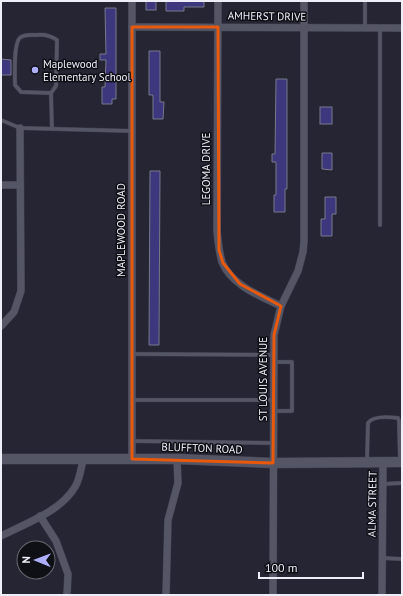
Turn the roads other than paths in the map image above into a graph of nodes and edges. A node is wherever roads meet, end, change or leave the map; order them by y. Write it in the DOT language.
graph roads {
  1 [pos="132,1"];
  2 [pos="218,1"];
  3 [pos="304,1"];
  4 [pos="365,1"];
  5 [pos="132,27"];
  6 [pos="218,27"];
  7 [pos="304,28"];
  8 [pos="365,28"];
  9 [pos="380,28"];
  10 [pos="402,28"];
  11 [pos="51,93"];
  12 [pos="1,120"];
  13 [pos="20,128"];
  14 [pos="52,129"];
  15 [pos="132,131"];
  16 [pos="1,185"];
  17 [pos="20,185"];
  18 [pos="380,225"];
  19 [pos="280,306"];
  20 [pos="1,326"];
  21 [pos="132,354"];
  22 [pos="274,358"];
  23 [pos="132,400"];
  24 [pos="274,400"];
  25 [pos="274,411"];
  26 [pos="132,441"];
  27 [pos="274,443"];
  28 [pos="1,459"];
  29 [pos="132,459"];
  30 [pos="177,459"];
  31 [pos="83,460"];
  32 [pos="367,462"];
  33 [pos="383,462"];
  34 [pos="401,462"];
  35 [pos="274,463"];
  36 [pos="402,483"];
  37 [pos="383,484"];
  38 [pos="40,516"];
  39 [pos="1,536"];
  40 [pos="382,558"];
  41 [pos="402,559"];
  42 [pos="67,595"];
  43 [pos="166,595"];
  44 [pos="273,595"];
  45 [pos="382,595"];
  1 -- 5 [label="street, MAPLEWOOD ROAD"];
  2 -- 6 [label="street, LEGOMA DRIVE"];
  3 -- 7 [label="street, ST LOUIS AVENUE"];
  4 -- 8 [label="lane"];
  5 -- 6 [label="street, AMHERST DRIVE"];
  5 -- 15 [label="street, MAPLEWOOD ROAD"];
  6 -- 7 [label="street, AMHERST DRIVE"];
  6 -- 19 [label="street, LEGOMA DRIVE"];
  7 -- 8 [label="street, AMHERST DRIVE"];
  7 -- 19 [label="street, ST LOUIS AVENUE"];
  8 -- 9 [label="street, AMHERST DRIVE"];
  9 -- 10 [label="street, AMHERST DRIVE"];
  9 -- 18 [label="lane"];
  11 -- 11 [label="lane"];
  11 -- 14 [label="lane"];
  12 -- 13 [label="lane"];
  13 -- 14 [label="lane"];
  13 -- 17 [label="street"];
  14 -- 15 [label="lane"];
  15 -- 21 [label="street, MAPLEWOOD ROAD"];
  16 -- 17 [label="street"];
  17 -- 20 [label="street"];
  19 -- 22 [label="street, ST LOUIS AVENUE"];
  21 -- 22 [label="lane"];
  21 -- 23 [label="street, MAPLEWOOD ROAD"];
  22 -- 24 [label="street, ST LOUIS AVENUE"];
  22 -- 25 [label="lane"];
  23 -- 24 [label="lane"];
  23 -- 26 [label="street, MAPLEWOOD ROAD"];
  24 -- 25 [label="street, ST LOUIS AVENUE"];
  25 -- 27 [label="street, ST LOUIS AVENUE"];
  26 -- 27 [label="lane"];
  26 -- 29 [label="street, MAPLEWOOD ROAD"];
  27 -- 35 [label="street, ST LOUIS AVENUE"];
  28 -- 31 [label="main road, BLUFFTON ROAD"];
  29 -- 30 [label="main road, BLUFFTON ROAD"];
  29 -- 31 [label="main road, BLUFFTON ROAD"];
  30 -- 35 [label="main road, BLUFFTON ROAD"];
  30 -- 43 [label="street"];
  31 -- 38 [label="street"];
  32 -- 33 [label="main road, BLUFFTON ROAD"];
  32 -- 34 [label="lane"];
  32 -- 35 [label="main road, BLUFFTON ROAD"];
  33 -- 34 [label="main road, BLUFFTON ROAD"];
  33 -- 37 [label="street, ALMA STREET"];
  35 -- 44 [label="street, ST LOUIS AVENUE"];
  36 -- 37 [label="lane"];
  37 -- 40 [label="street, ALMA STREET"];
  38 -- 39 [label="street"];
  38 -- 42 [label="street"];
  40 -- 41 [label="lane"];
  40 -- 45 [label="street, ALMA STREET"];
}
